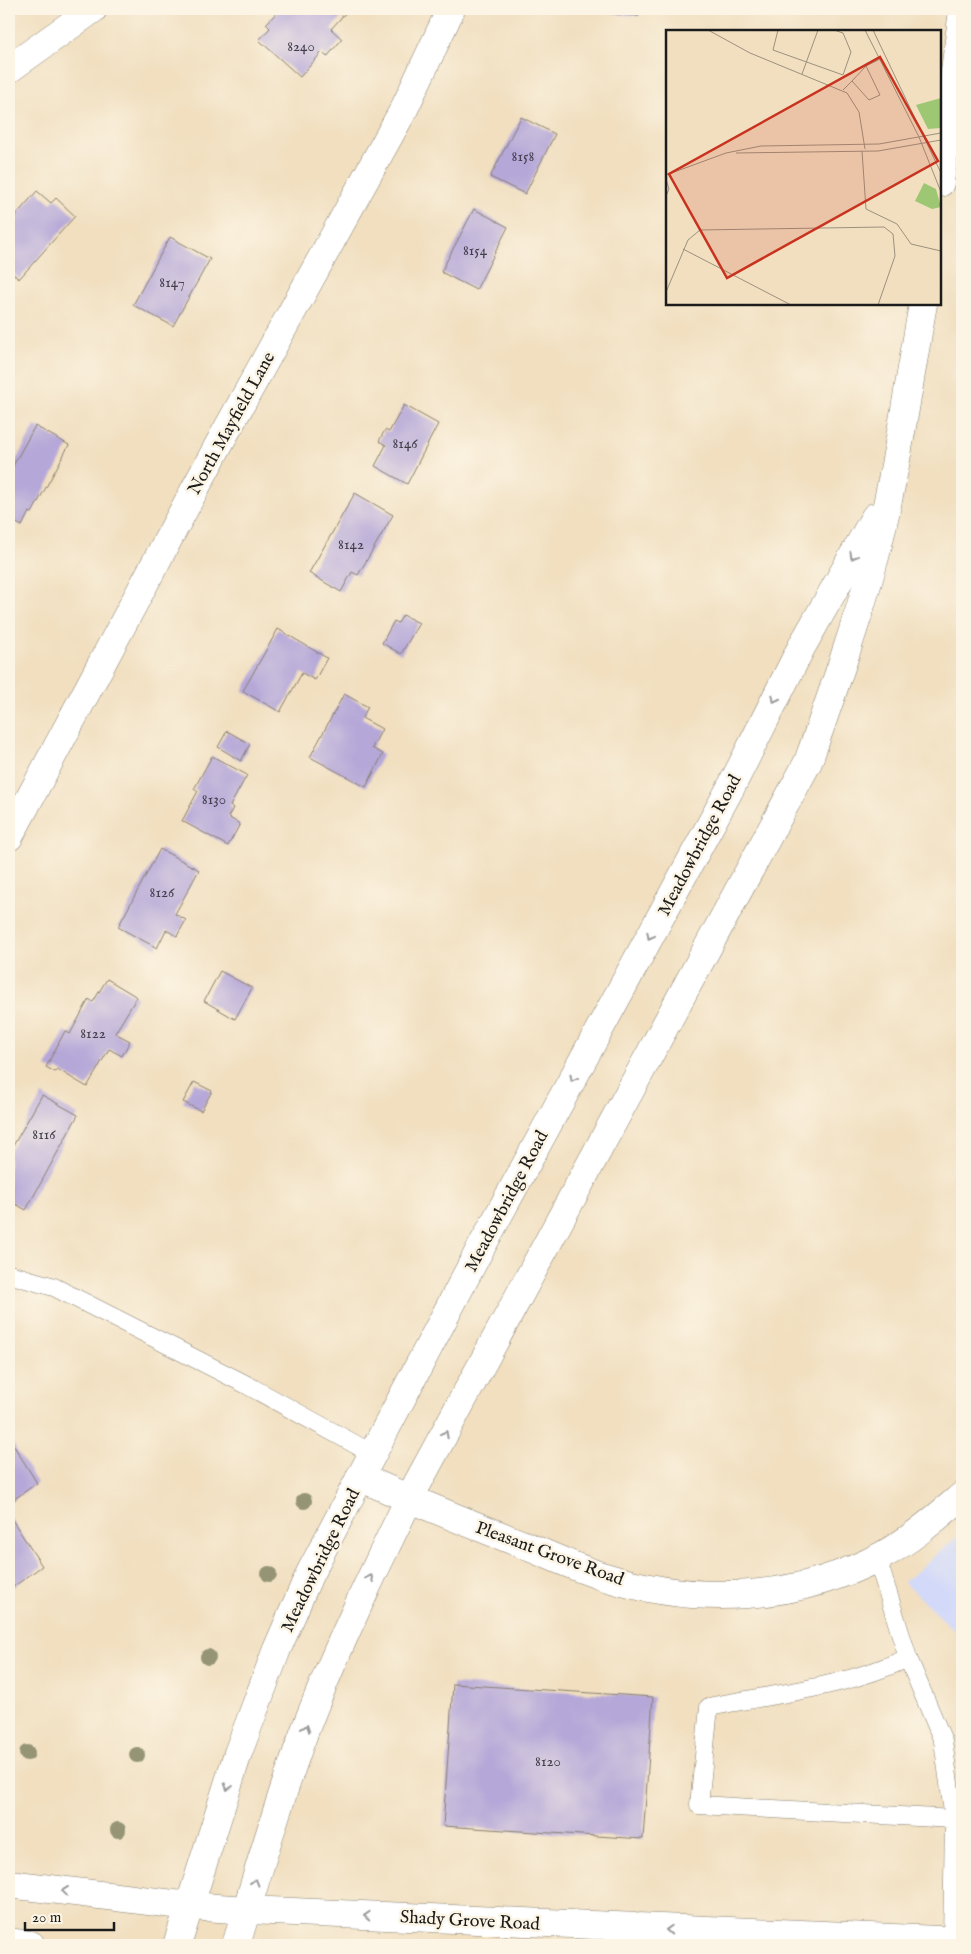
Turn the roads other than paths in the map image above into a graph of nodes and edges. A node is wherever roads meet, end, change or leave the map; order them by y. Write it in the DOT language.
graph roads {
  1 [pos="93,9"];
  2 [pos="451,9"];
  3 [pos="962,18"];
  4 [pos="9,68"];
  5 [pos="941,176"];
  6 [pos="923,305"];
  7 [pos="891,482"];
  8 [pos="9,837"];
  9 [pos="9,1274"];
  10 [pos="366,1465"];
  11 [pos="962,1496"];
  12 [pos="409,1500"];
  13 [pos="877,1558"];
  14 [pos="908,1658"];
  15 [pos="954,1818"];
  16 [pos="9,1884"];
  17 [pos="190,1906"];
  18 [pos="247,1910"];
  19 [pos="957,1941"];
  20 [pos="9,1942"];
  21 [pos="31,1945"];
  22 [pos="178,1945"];
  23 [pos="236,1945"];
  1 -- 4 [label="main road"];
  2 -- 8 [label="main road, North Mayfield Lane"];
  3 -- 5 [label="main road"];
  6 -- 7 [label="main road, Meadowbridge Road"];
  7 -- 10 [label="main road, Meadowbridge Road, one-way"];
  12 -- 7 [label="main road, Meadowbridge Road, one-way"];
  9 -- 10 [label="lane"];
  10 -- 12 [label="main road, Pleasant Grove Road"];
  10 -- 17 [label="main road, Meadowbridge Road, one-way"];
  11 -- 13 [label="main road, Pleasant Grove Road"];
  12 -- 13 [label="main road, Pleasant Grove Road"];
  18 -- 12 [label="main road, Meadowbridge Road, one-way"];
  13 -- 14 [label="lane"];
  14 -- 15 [label="lane"];
  14 -- 15 [label="lane"];
  15 -- 19 [label="lane"];
  17 -- 16 [label="main road, Shady Grove Road, one-way"];
  17 -- 18 [label="main road, Shady Grove Road"];
  17 -- 22 [label="main road, Meadowbridge Road"];
  19 -- 18 [label="main road, Shady Grove Road, one-way"];
  18 -- 23 [label="main road, Meadowbridge Road"];
  20 -- 21 [label="main road"];
}
